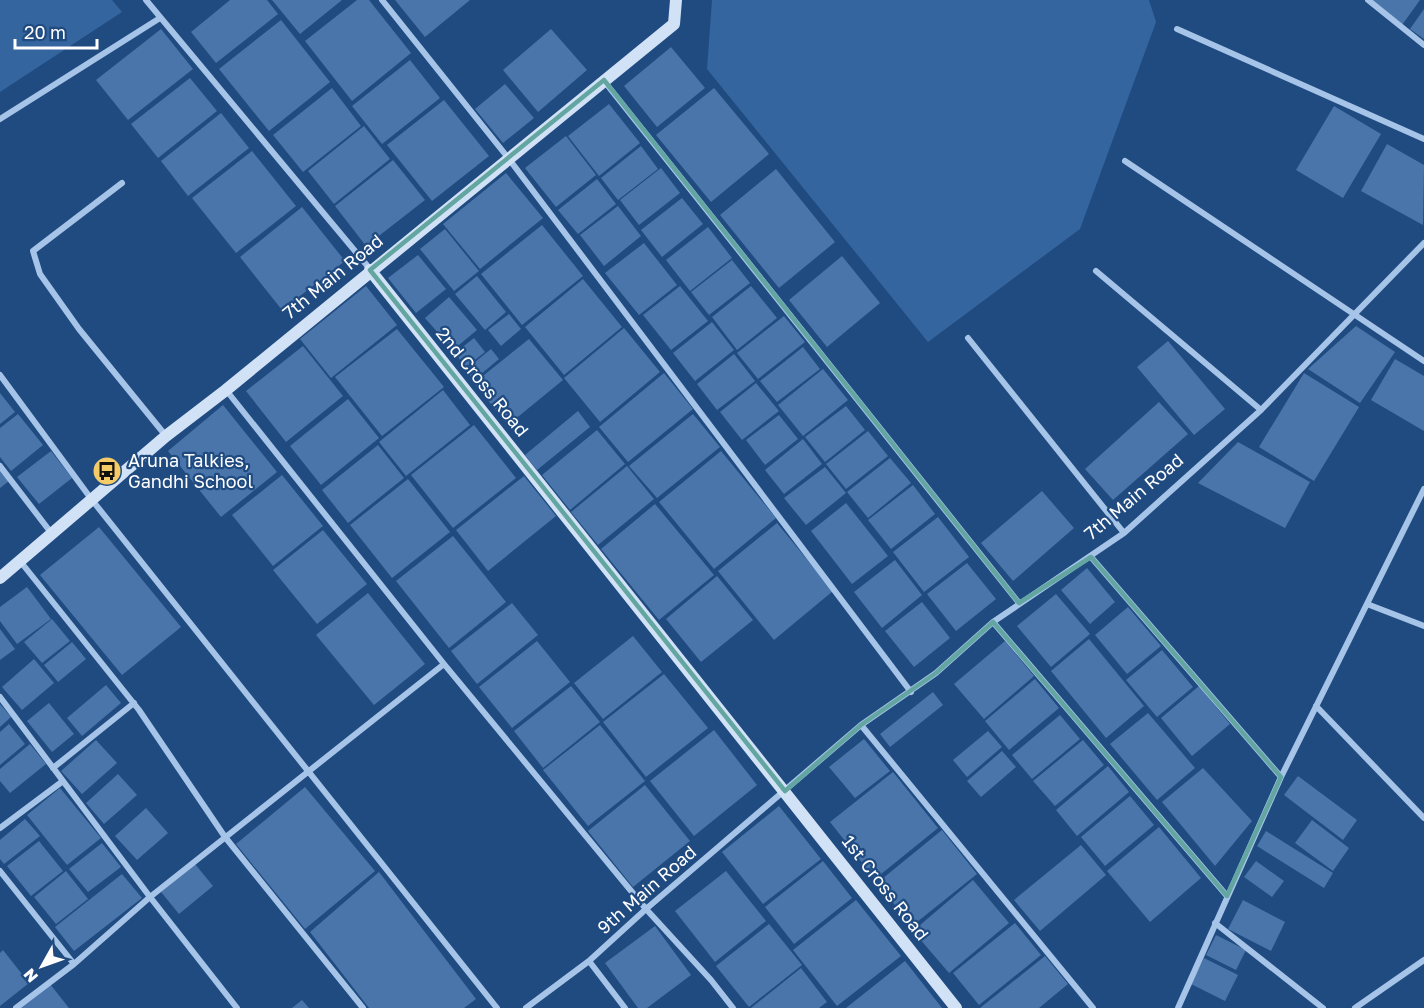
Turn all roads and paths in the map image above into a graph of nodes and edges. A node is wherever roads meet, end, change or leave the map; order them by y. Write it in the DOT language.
graph roads {
  1 [pos="146,0"];
  2 [pos="382,0"];
  3 [pos="676,0"];
  4 [pos="1368,0"];
  5 [pos="160,18"];
  6 [pos="1177,29"];
  7 [pos="1424,45"];
  8 [pos="604,80"];
  9 [pos="0,119"];
  10 [pos="1424,139"];
  11 [pos="509,159"];
  12 [pos="1125,161"];
  13 [pos="122,183"];
  14 [pos="1424,243"];
  15 [pos="370,270"];
  16 [pos="1096,271"];
  17 [pos="1354,314"];
  18 [pos="968,338"];
  19 [pos="1424,361"];
  20 [pos="0,375"];
  21 [pos="226,390"];
  22 [pos="1261,410"];
  23 [pos="166,436"];
  24 [pos="0,466"];
  25 [pos="1424,489"];
  26 [pos="92,500"];
  27 [pos="1124,533"];
  28 [pos="52,534"];
  29 [pos="1091,557"];
  30 [pos="20,561"];
  31 [pos="0,578"];
  32 [pos="1019,603"];
  33 [pos="1367,604"];
  34 [pos="993,622"];
  35 [pos="1424,626"];
  36 [pos="444,664"];
  37 [pos="911,692"];
  38 [pos="0,697"];
  39 [pos="134,703"];
  40 [pos="1316,706"];
  41 [pos="861,725"];
  42 [pos="54,768"];
  43 [pos="307,771"];
  44 [pos="1281,777"];
  45 [pos="63,781"];
  46 [pos="785,791"];
  47 [pos="1424,818"];
  48 [pos="0,828"];
  49 [pos="225,837"];
  50 [pos="0,871"];
  51 [pos="1227,896"];
  52 [pos="150,897"];
  53 [pos="646,909"];
  54 [pos="1215,923"];
  55 [pos="1424,960"];
  56 [pos="589,961"];
  57 [pos="74,964"];
  58 [pos="16,1008"];
  59 [pos="237,1008"];
  60 [pos="363,1008"];
  61 [pos="497,1008"];
  62 [pos="526,1008"];
  63 [pos="625,1008"];
  64 [pos="733,1008"];
  65 [pos="956,1008"];
  66 [pos="1093,1008"];
  67 [pos="1178,1008"];
  68 [pos="1323,1008"];
  69 [pos="1355,1008"];
  1 -- 5 [label="street, 2nd Cross Road"];
  2 -- 11 [label="street"];
  3 -- 8 [label="street, 7th Main Road"];
  4 -- 7 [label="street"];
  5 -- 9 [label="street"];
  5 -- 15 [label="street, 2nd Cross Road"];
  6 -- 10 [label="street"];
  8 -- 11 [label="street, 7th Main Road"];
  8 -- 32 [label="street"];
  11 -- 15 [label="street, 7th Main Road"];
  11 -- 37 [label="street"];
  12 -- 17 [label="street"];
  13 -- 23 [label="street"];
  14 -- 17 [label="street, 7th Main Road"];
  15 -- 21 [label="street, 7th Main Road"];
  15 -- 46 [label="street, 2nd Cross Road"];
  16 -- 22 [label="street"];
  17 -- 19 [label="street"];
  17 -- 22 [label="street, 7th Main Road"];
  18 -- 27 [label="street"];
  20 -- 26 [label="street"];
  21 -- 23 [label="street, 7th Main Road"];
  21 -- 36 [label="street"];
  22 -- 27 [label="street, 7th Main Road"];
  23 -- 26 [label="street, 7th Main Road"];
  24 -- 28 [label="street"];
  25 -- 33 [label="street"];
  26 -- 28 [label="street, 7th Main Road"];
  26 -- 43 [label="street"];
  27 -- 29 [label="street, 7th Main Road"];
  28 -- 30 [label="street, 7th Main Road"];
  29 -- 32 [label="street, 7th Main Road"];
  29 -- 44 [label="street"];
  30 -- 31 [label="street, 7th Main Road"];
  30 -- 39 [label="street"];
  32 -- 34 [label="street, 7th Main Road"];
  33 -- 35 [label="street"];
  33 -- 40 [label="street"];
  34 -- 37 [label="street, 7th Main Road"];
  34 -- 51 [label="street"];
  36 -- 43 [label="street"];
  36 -- 53 [label="street"];
  37 -- 41 [label="street, 7th Main Road"];
  38 -- 42 [label="street"];
  39 -- 42 [label="street"];
  39 -- 49 [label="street"];
  40 -- 44 [label="street"];
  40 -- 47 [label="street"];
  41 -- 46 [label="street, 7th Main Road"];
  41 -- 66 [label="street"];
  42 -- 45 [label="street"];
  43 -- 49 [label="street"];
  43 -- 61 [label="street"];
  44 -- 51 [label="street"];
  45 -- 48 [label="street"];
  45 -- 52 [label="street"];
  46 -- 53 [label="street, 9th Main Road"];
  46 -- 65 [label="street, 1st Cross Road"];
  49 -- 52 [label="street"];
  49 -- 60 [label="street"];
  50 -- 57 [label="street"];
  51 -- 54 [label="street"];
  52 -- 57 [label="street"];
  52 -- 59 [label="street"];
  53 -- 56 [label="street, 9th Main Road"];
  53 -- 64 [label="street"];
  54 -- 67 [label="street"];
  54 -- 68 [label="street"];
  55 -- 69 [label="street"];
  56 -- 62 [label="street, 9th Main Road"];
  56 -- 63 [label="street"];
  57 -- 58 [label="street"];
}
